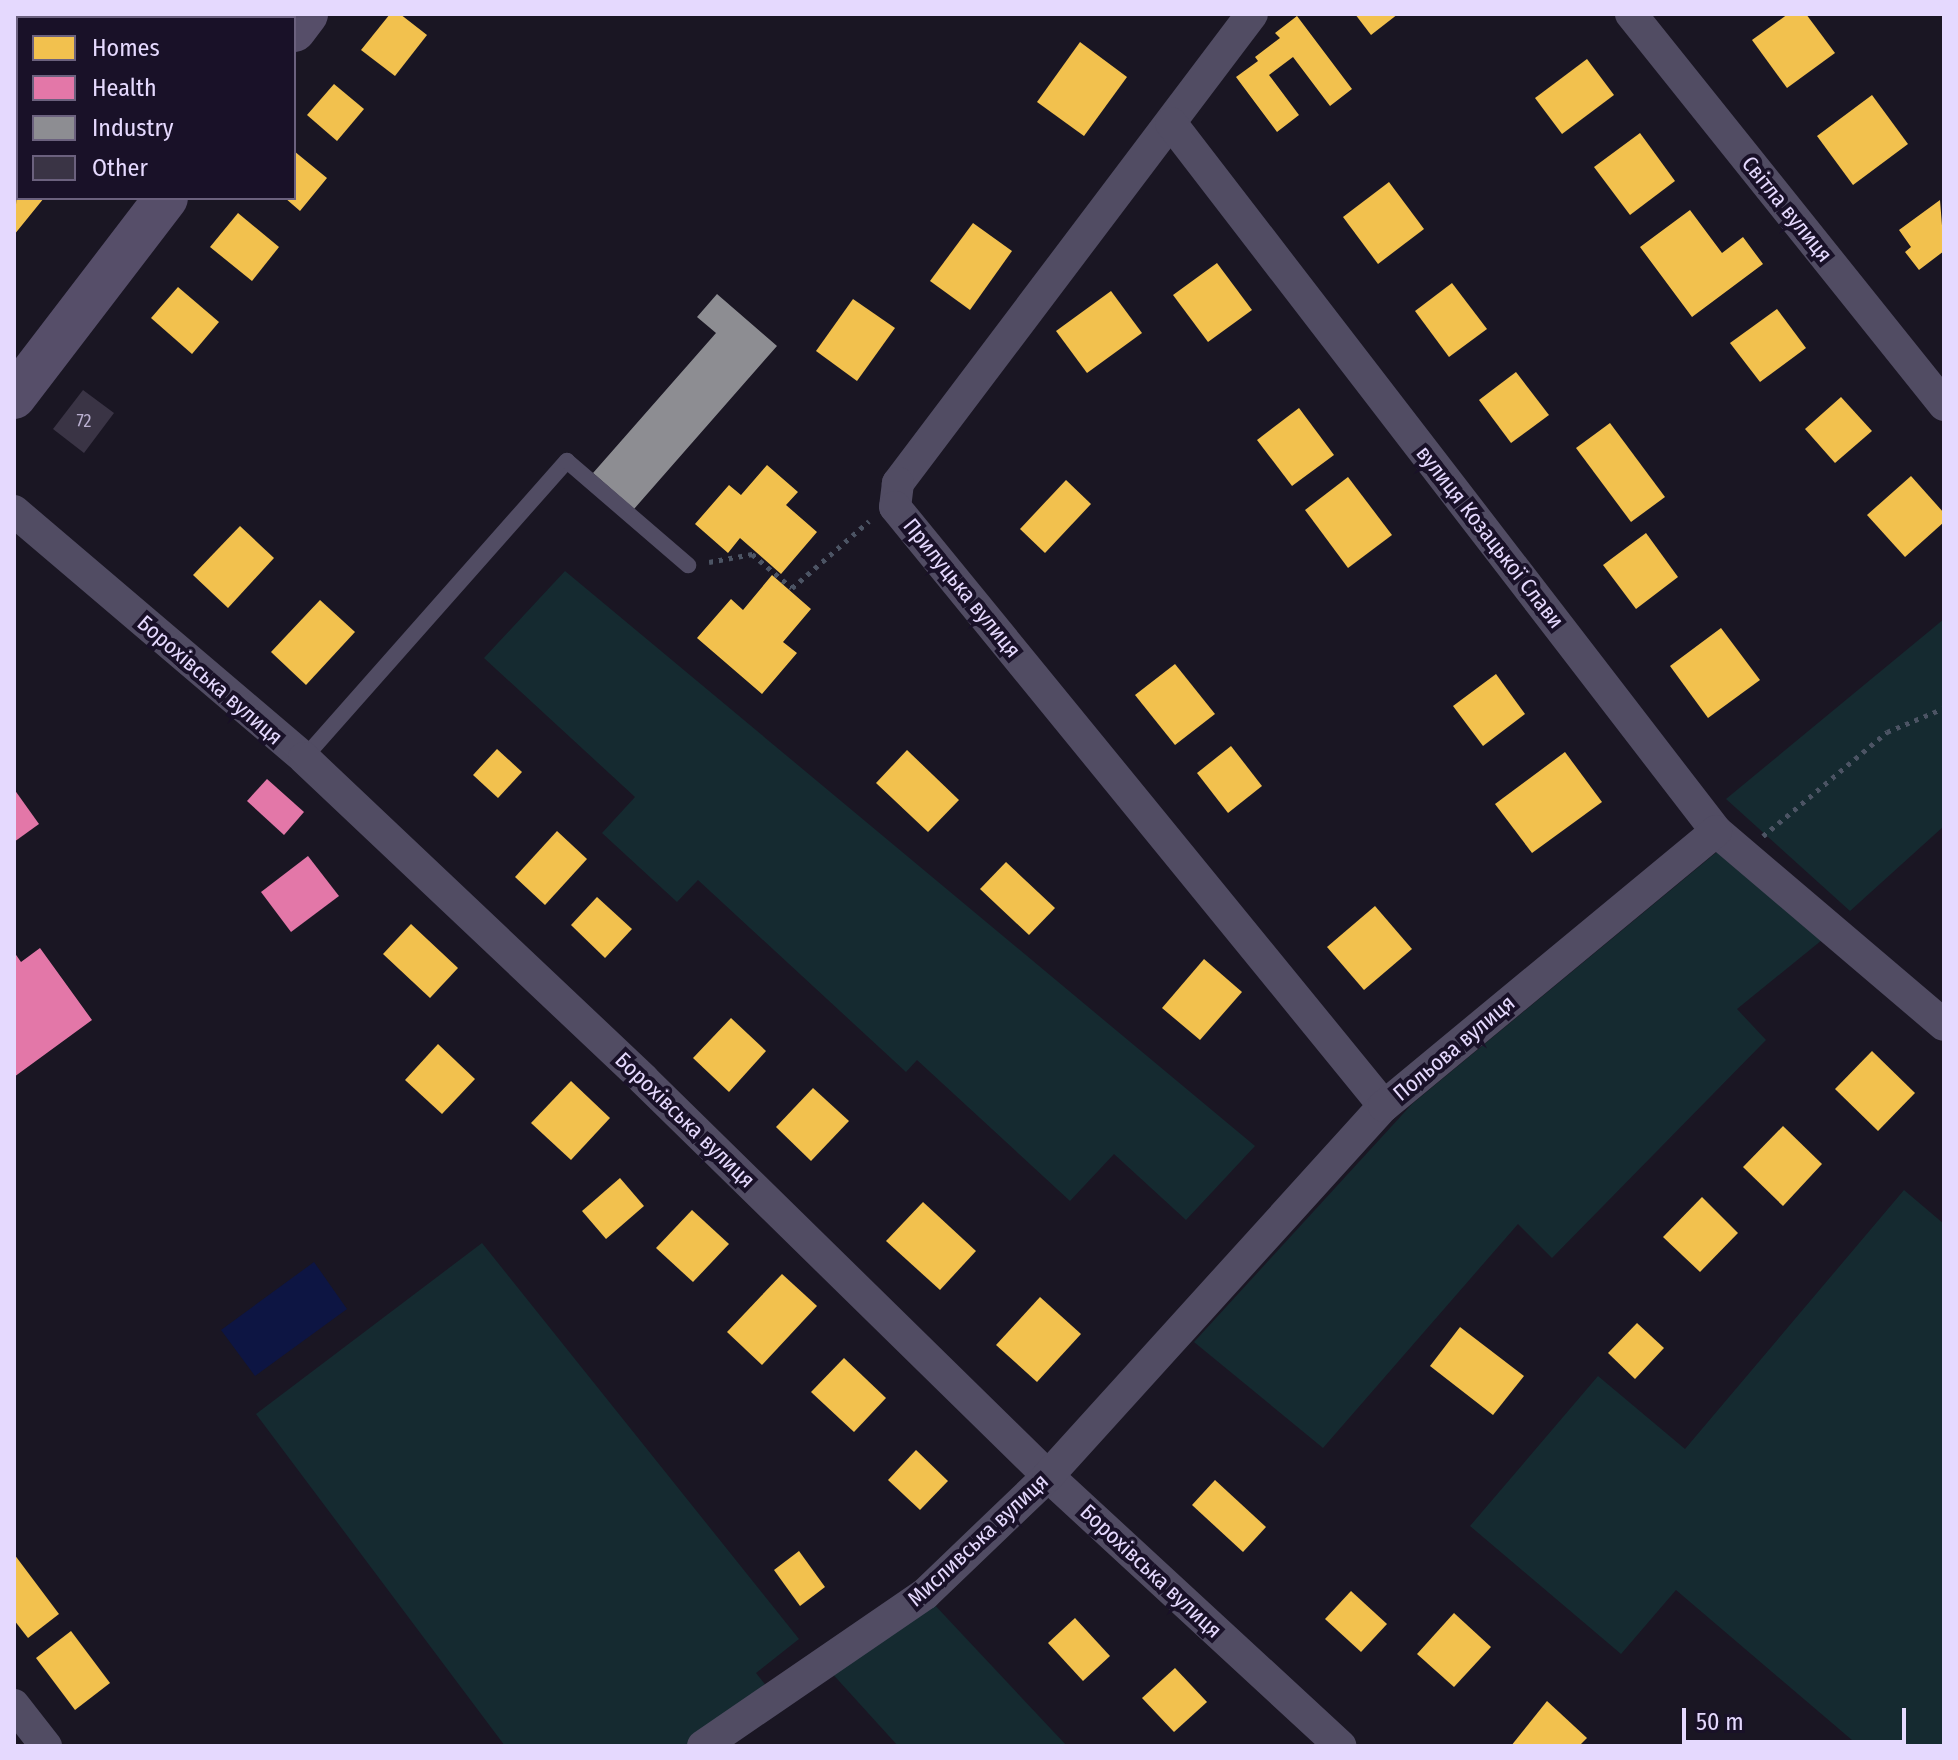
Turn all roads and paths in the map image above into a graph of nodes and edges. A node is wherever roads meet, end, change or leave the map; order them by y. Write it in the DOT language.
graph roads {
  1 [pos="1252,14"];
  2 [pos="1631,14"];
  3 [pos="1171,123"];
  4 [pos="164,200"];
  5 [pos="14,397"];
  6 [pos="1944,405"];
  7 [pos="895,507"];
  8 [pos="14,511"];
  9 [pos="688,565"];
  10 [pos="1944,708"];
  11 [pos="304,758"];
  12 [pos="1716,831"];
  13 [pos="1742,854"];
  14 [pos="1944,1025"];
  15 [pos="1384,1106"];
  16 [pos="1215,1289"];
  17 [pos="1048,1476"];
  18 [pos="14,1705"];
  19 [pos="46,1746"];
  20 [pos="703,1746"];
  21 [pos="1341,1746"];
  1 -- 3 [label="street, Прилуцька вулиця"];
  2 -- 6 [label="street, Світла вулиця"];
  3 -- 7 [label="street, Прилуцька вулиця"];
  3 -- 12 [label="street, вулиця Козацької Слави"];
  4 -- 5 [label="street"];
  7 -- 9 [label="path"];
  7 -- 15 [label="street, Прилуцька вулиця"];
  8 -- 11 [label="street, Борохівська вулиця"];
  9 -- 11 [label="lane"];
  10 -- 13 [label="path"];
  11 -- 17 [label="street, Борохівська вулиця"];
  12 -- 13 [label="street, вулиця Козацької Слави"];
  12 -- 15 [label="street, Польова вулиця"];
  13 -- 14 [label="street, вулиця Козацької Слави"];
  15 -- 16 [label="street, Польова вулиця"];
  16 -- 17 [label="street, Мисливська вулиця"];
  17 -- 20 [label="street, Мисливська вулиця"];
  17 -- 21 [label="street, Борохівська вулиця"];
  18 -- 19 [label="street"];
}
